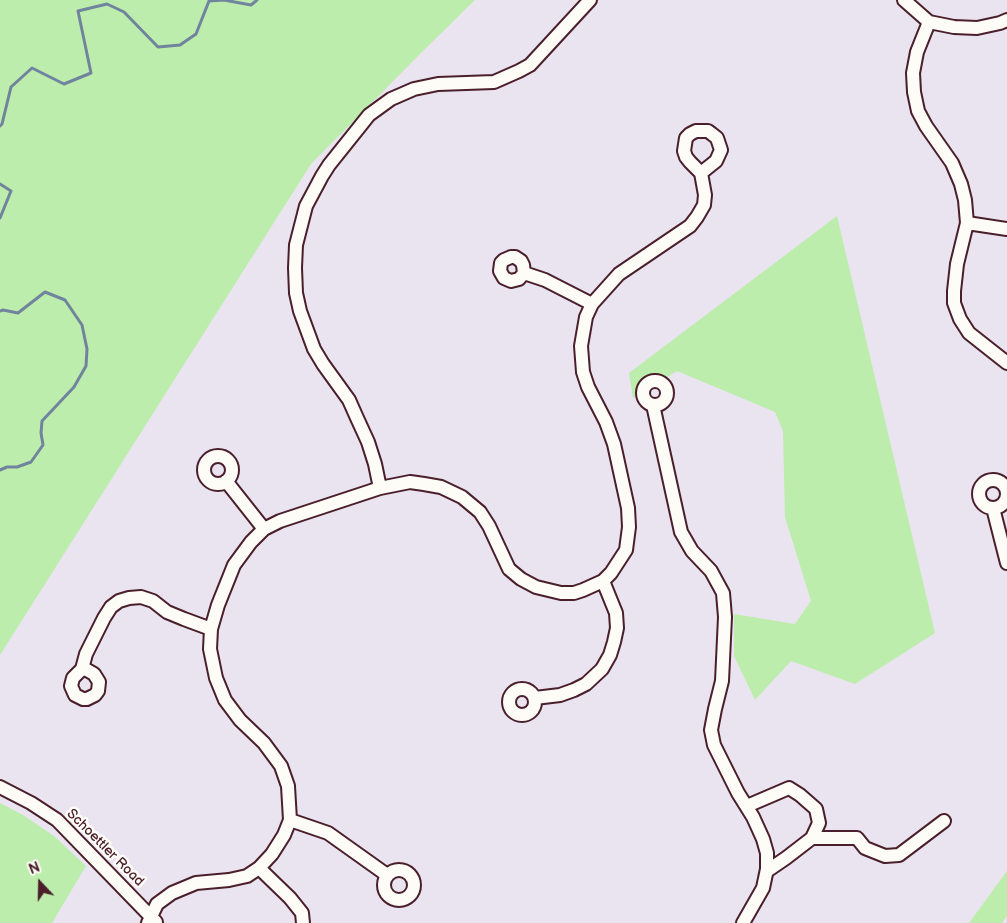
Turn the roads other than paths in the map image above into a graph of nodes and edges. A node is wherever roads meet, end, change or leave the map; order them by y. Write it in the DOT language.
graph roads {
  1 [pos="590,0"];
  2 [pos="904,0"];
  3 [pos="1007,20"];
  4 [pos="929,22"];
  5 [pos="701,172"];
  6 [pos="967,223"];
  7 [pos="1007,229"];
  8 [pos="524,273"];
  9 [pos="592,304"];
  10 [pos="1007,363"];
  11 [pos="653,405"];
  12 [pos="226,481"];
  13 [pos="380,488"];
  14 [pos="994,508"];
  15 [pos="264,529"];
  16 [pos="1007,563"];
  17 [pos="603,581"];
  18 [pos="212,629"];
  19 [pos="82,669"];
  20 [pos="535,698"];
  21 [pos="0,788"];
  22 [pos="746,806"];
  23 [pos="290,820"];
  24 [pos="944,821"];
  25 [pos="812,838"];
  26 [pos="259,868"];
  27 [pos="767,871"];
  28 [pos="388,875"];
  29 [pos="152,921"];
  30 [pos="303,923"];
  31 [pos="743,923"];
  1 -- 13 [label="street"];
  2 -- 4 [label="street"];
  3 -- 4 [label="street"];
  4 -- 6 [label="street"];
  5 -- 9 [label="street"];
  6 -- 7 [label="street"];
  6 -- 10 [label="street"];
  8 -- 9 [label="street"];
  9 -- 17 [label="street"];
  11 -- 22 [label="street"];
  12 -- 15 [label="street"];
  13 -- 15 [label="street"];
  13 -- 17 [label="street"];
  14 -- 16 [label="street"];
  15 -- 18 [label="street"];
  17 -- 20 [label="street"];
  18 -- 19 [label="street"];
  18 -- 23 [label="street"];
  21 -- 29 [label="street, Schoettler Road"];
  22 -- 25 [label="street"];
  22 -- 27 [label="street"];
  23 -- 26 [label="street"];
  23 -- 28 [label="street"];
  24 -- 25 [label="street"];
  25 -- 27 [label="street"];
  26 -- 29 [label="street"];
  26 -- 30 [label="street"];
  27 -- 31 [label="street"];
}
